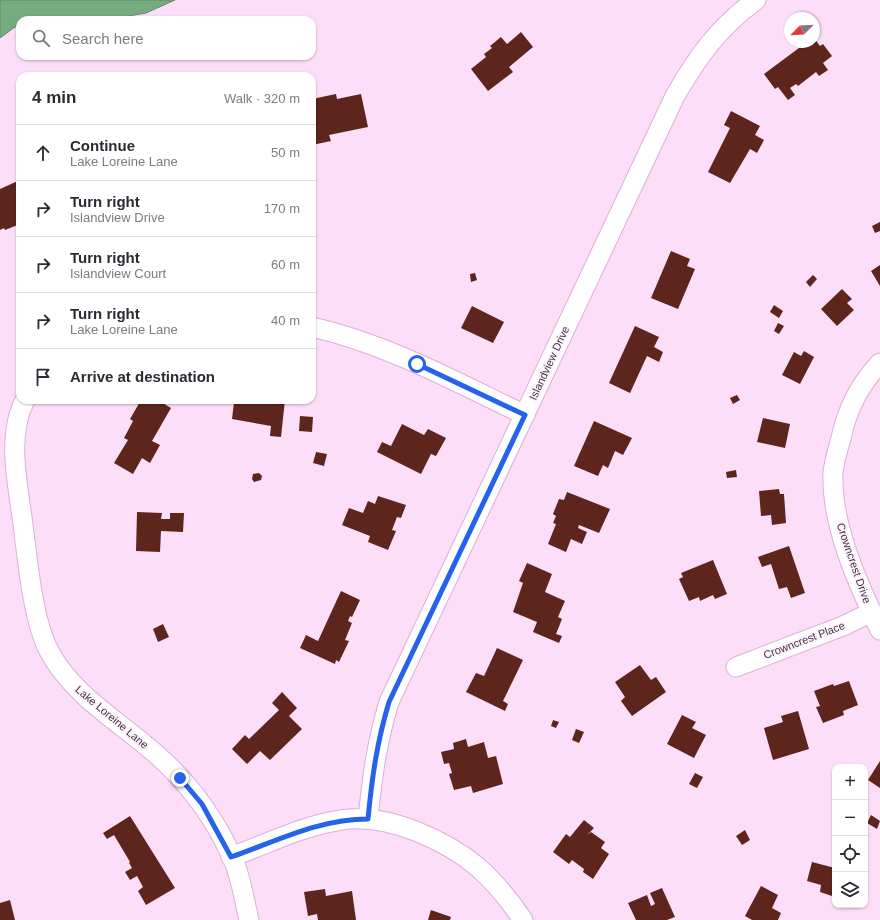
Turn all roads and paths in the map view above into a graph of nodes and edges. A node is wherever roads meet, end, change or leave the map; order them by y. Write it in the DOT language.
graph roads {
  1 [pos="756,0"];
  2 [pos="316,328"];
  3 [pos="880,363"];
  4 [pos="24,404"];
  5 [pos="525,415"];
  6 [pos="872,612"];
  7 [pos="880,630"];
  8 [pos="736,666"];
  9 [pos="368,819"];
  10 [pos="231,857"];
  11 [pos="250,920"];
  12 [pos="523,920"];
  1 -- 5 [label="street, Islandview Drive"];
  2 -- 5 [label="street"];
  3 -- 6 [label="street, Crowncrest Drive"];
  4 -- 10 [label="street, Lake Loreine Lane"];
  5 -- 9 [label="street, Islandview Drive"];
  6 -- 7 [label="street, Crowncrest Drive"];
  6 -- 8 [label="street, Crowncrest Place"];
  9 -- 10 [label="street"];
  9 -- 12 [label="street"];
  10 -- 11 [label="street, Lake Loreine Lane"];
}
